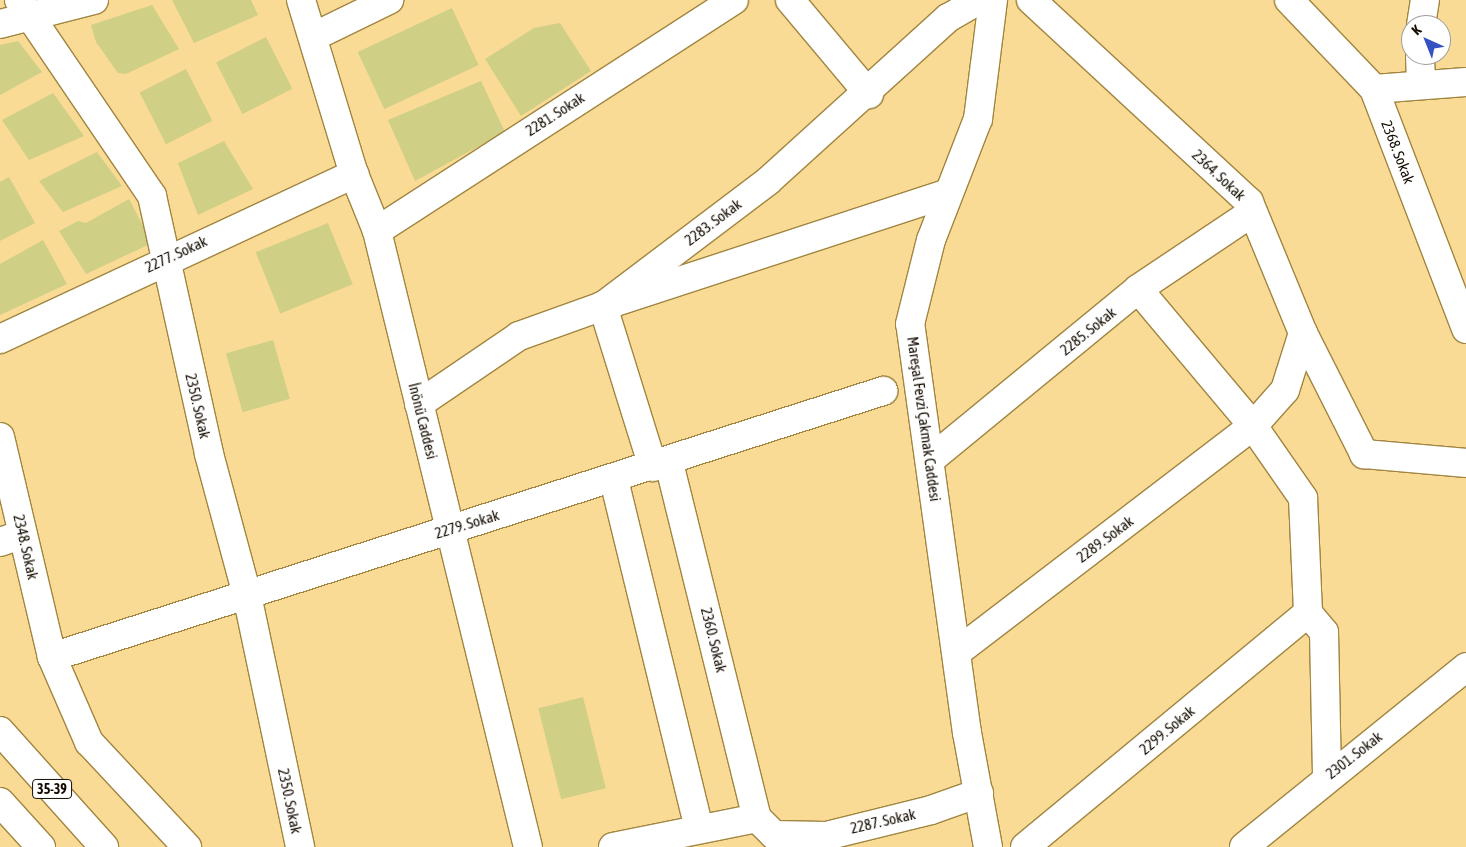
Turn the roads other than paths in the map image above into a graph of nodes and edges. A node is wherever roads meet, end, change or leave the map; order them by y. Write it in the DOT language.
graph roads {
  1 [pos="94,0"];
  2 [pos="301,0"];
  3 [pos="388,0"];
  4 [pos="790,0"];
  5 [pos="979,0"];
  6 [pos="993,0"];
  7 [pos="1031,0"];
  8 [pos="1290,0"];
  9 [pos="1425,0"];
  10 [pos="719,3"];
  11 [pos="24,9"];
  12 [pos="940,9"];
  13 [pos="1422,15"];
  14 [pos="0,24"];
  15 [pos="313,37"];
  16 [pos="1420,65"];
  17 [pos="1466,82"];
  18 [pos="1421,84"];
  19 [pos="1374,89"];
  20 [pos="869,94"];
  21 [pos="354,174"];
  22 [pos="948,193"];
  23 [pos="1253,212"];
  24 [pos="377,231"];
  25 [pos="163,260"];
  26 [pos="1138,289"];
  27 [pos="603,306"];
  28 [pos="1466,329"];
  29 [pos="1303,333"];
  30 [pos="0,339"];
  31 [pos="883,392"];
  32 [pos="419,404"];
  33 [pos="1254,426"];
  34 [pos="0,437"];
  35 [pos="930,460"];
  36 [pos="1466,463"];
  37 [pos="661,465"];
  38 [pos="614,480"];
  39 [pos="450,528"];
  40 [pos="12,538"];
  41 [pos="247,595"];
  42 [pos="1308,613"];
  43 [pos="957,652"];
  44 [pos="52,657"];
  45 [pos="1466,667"];
  46 [pos="0,731"];
  47 [pos="1327,776"];
  48 [pos="979,792"];
  49 [pos="0,802"];
  50 [pos="758,818"];
  51 [pos="699,829"];
  52 [pos="41,847"];
  53 [pos="104,847"];
  54 [pos="186,847"];
  55 [pos="300,847"];
  56 [pos="528,847"];
  57 [pos="613,847"];
  58 [pos="988,847"];
  59 [pos="1026,847"];
  60 [pos="1244,847"];
  1 -- 11 [label="street"];
  2 -- 15 [label="street, İnönü Caddesi"];
  3 -- 15 [label="street"];
  4 -- 20 [label="street"];
  5 -- 12 [label="street, 2283. Sokak"];
  6 -- 22 [label="street, Mareşal Fevzi Çakmak Caddesi"];
  7 -- 23 [label="street, 2364. Sokak"];
  8 -- 19 [label="street, 2368. Sokak"];
  9 -- 13 [label="street"];
  10 -- 24 [label="street, 2281. Sokak"];
  11 -- 14 [label="street"];
  11 -- 25 [label="street, 2350. Sokak"];
  12 -- 20 [label="street, 2283. Sokak"];
  15 -- 21 [label="street, İnönü Caddesi"];
  16 -- 18 [label="street"];
  17 -- 18 [label="street"];
  18 -- 19 [label="street"];
  19 -- 28 [label="street, 2368. Sokak"];
  20 -- 27 [label="street, 2283. Sokak"];
  21 -- 24 [label="street, İnönü Caddesi"];
  21 -- 25 [label="street, 2277. Sokak"];
  22 -- 27 [label="street"];
  22 -- 35 [label="street, Mareşal Fevzi Çakmak Caddesi"];
  23 -- 26 [label="street, 2285. Sokak"];
  23 -- 29 [label="street, 2364. Sokak"];
  24 -- 32 [label="street, İnönü Caddesi"];
  25 -- 30 [label="street, 2277. Sokak"];
  25 -- 41 [label="street, 2350. Sokak"];
  26 -- 33 [label="street"];
  26 -- 35 [label="street, 2285. Sokak"];
  27 -- 32 [label="street, 2283. Sokak"];
  27 -- 37 [label="street, 2360. Sokak"];
  29 -- 33 [label="street, 2289. Sokak"];
  29 -- 36 [label="street, 2364. Sokak"];
  31 -- 37 [label="street, 2279. Sokak"];
  32 -- 39 [label="street, İnönü Caddesi"];
  33 -- 42 [label="street"];
  33 -- 43 [label="street, 2289. Sokak"];
  34 -- 40 [label="street, 2348. Sokak"];
  35 -- 43 [label="street, Mareşal Fevzi Çakmak Caddesi"];
  37 -- 38 [label="street, 2279. Sokak"];
  37 -- 50 [label="street, 2360. Sokak"];
  38 -- 39 [label="street, 2279. Sokak"];
  38 -- 51 [label="street"];
  39 -- 41 [label="street, 2279. Sokak"];
  39 -- 56 [label="street, İnönü Caddesi"];
  40 -- 44 [label="street, 2348. Sokak"];
  41 -- 44 [label="street, 2279. Sokak"];
  41 -- 55 [label="street, 2350. Sokak"];
  42 -- 47 [label="street"];
  42 -- 59 [label="street, 2299. Sokak"];
  43 -- 48 [label="street, Mareşal Fevzi Çakmak Caddesi"];
  44 -- 54 [label="street"];
  45 -- 47 [label="street, 2301. Sokak"];
  46 -- 53 [label="street, 35-39"];
  47 -- 60 [label="street, 2301. Sokak"];
  48 -- 50 [label="street, 2287. Sokak"];
  48 -- 58 [label="street, Mareşal Fevzi Çakmak Caddesi"];
  49 -- 52 [label="street"];
  50 -- 51 [label="street"];
  51 -- 57 [label="street"];
}
